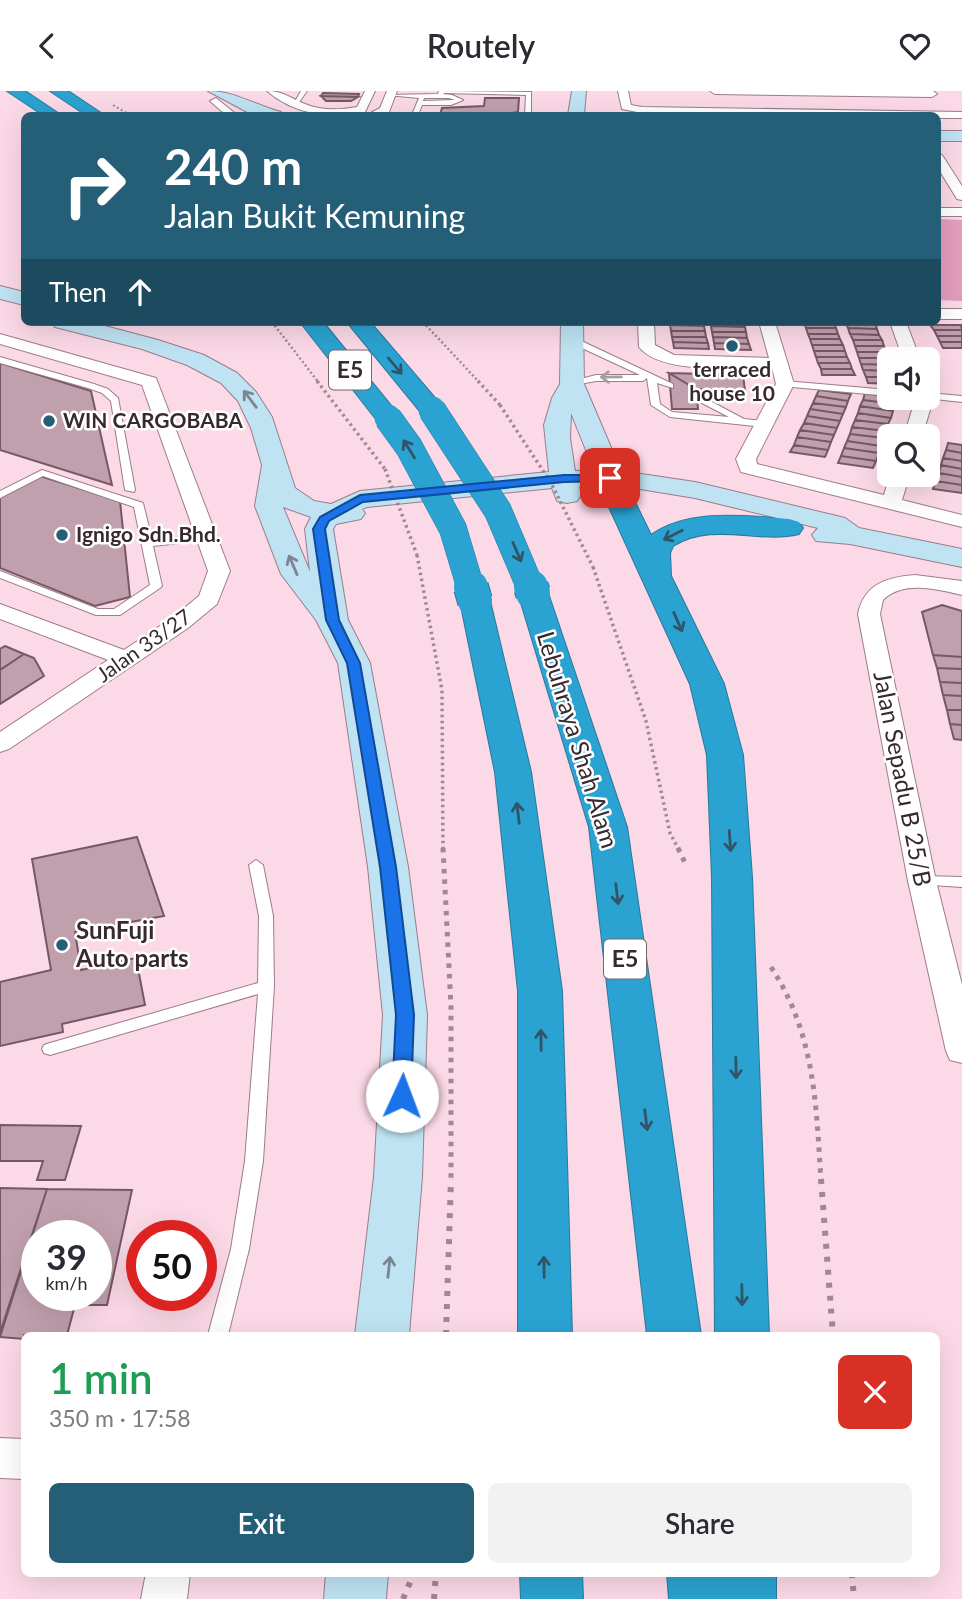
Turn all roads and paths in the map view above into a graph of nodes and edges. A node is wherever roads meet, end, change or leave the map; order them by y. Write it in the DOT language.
graph roads {
  1 [pos="14,91"];
  2 [pos="57,91"];
  3 [pos="197,91"];
  4 [pos="272,91"];
  5 [pos="304,91"];
  6 [pos="370,91"];
  7 [pos="579,91"];
  8 [pos="593,91"];
  9 [pos="623,91"];
  10 [pos="702,91"];
  11 [pos="715,91"];
  12 [pos="931,93"];
  13 [pos="215,96"];
  14 [pos="422,96"];
  15 [pos="440,96"];
  16 [pos="390,97"];
  17 [pos="419,103"];
  18 [pos="295,104"];
  19 [pos="365,104"];
  20 [pos="709,111"];
  21 [pos="48,112"];
  22 [pos="91,112"];
  23 [pos="241,112"];
  24 [pos="321,112"];
  25 [pos="355,112"];
  26 [pos="380,112"];
  27 [pos="416,112"];
  28 [pos="527,112"];
  29 [pos="576,112"];
  30 [pos="593,112"];
  31 [pos="768,112"];
  32 [pos="941,115"];
  33 [pos="945,115"];
  34 [pos="962,115"];
  35 [pos="941,136"];
  36 [pos="962,137"];
  37 [pos="941,142"];
  38 [pos="962,142"];
  39 [pos="945,181"];
  40 [pos="962,196"];
  41 [pos="941,212"];
  42 [pos="962,212"];
  43 [pos="0,292"];
  44 [pos="21,298"];
  45 [pos="0,306"];
  46 [pos="941,314"];
  47 [pos="962,314"];
  48 [pos="77,326"];
  49 [pos="125,326"];
  50 [pos="275,326"];
  51 [pos="314,326"];
  52 [pos="361,326"];
  53 [pos="427,326"];
  54 [pos="646,326"];
  55 [pos="769,326"];
  56 [pos="900,326"];
  57 [pos="12,331"];
  58 [pos="572,331"];
  59 [pos="907,347"];
  60 [pos="0,358"];
  61 [pos="778,363"];
  62 [pos="259,374"];
  63 [pos="652,379"];
  64 [pos="572,384"];
  65 [pos="785,384"];
  66 [pos="670,386"];
  67 [pos="877,392"];
  68 [pos="276,397"];
  69 [pos="697,397"];
  70 [pos="940,398"];
  71 [pos="962,399"];
  72 [pos="745,422"];
  73 [pos="765,424"];
  74 [pos="587,428"];
  75 [pos="554,439"];
  76 [pos="284,454"];
  77 [pos="306,480"];
  78 [pos="522,482"];
  79 [pos="613,486"];
  80 [pos="566,487"];
  81 [pos="896,487"];
  82 [pos="130,490"];
  83 [pos="695,490"];
  84 [pos="0,495"];
  85 [pos="360,499"];
  86 [pos="891,504"];
  87 [pos="333,513"];
  88 [pos="962,521"];
  89 [pos="789,528"];
  90 [pos="850,535"];
  91 [pos="206,537"];
  92 [pos="147,544"];
  93 [pos="962,558"];
  94 [pos="0,574"];
  95 [pos="657,575"];
  96 [pos="962,588"];
  97 [pos="0,611"];
  98 [pos="332,620"];
  99 [pos="126,659"];
  100 [pos="4,737"];
  101 [pos="256,865"];
  102 [pos="687,867"];
  103 [pos="922,881"];
  104 [pos="962,882"];
  105 [pos="766,961"];
  106 [pos="266,986"];
  107 [pos="50,1049"];
  108 [pos="962,1051"];
  109 [pos="219,1332"];
  110 [pos="382,1332"];
  111 [pos="446,1332"];
  112 [pos="545,1332"];
  113 [pos="674,1332"];
  114 [pos="743,1332"];
  115 [pos="833,1332"];
  116 [pos="0,1458"];
  117 [pos="21,1459"];
  118 [pos="167,1577"];
  119 [pos="357,1577"];
  120 [pos="412,1577"];
  121 [pos="436,1577"];
  122 [pos="551,1577"];
  123 [pos="698,1577"];
  124 [pos="745,1577"];
  125 [pos="852,1577"];
  126 [pos="164,1599"];
  127 [pos="355,1599"];
  128 [pos="402,1599"];
  129 [pos="434,1599"];
  130 [pos="552,1599"];
  131 [pos="700,1599"];
  132 [pos="745,1599"];
  133 [pos="854,1599"];
  1 -- 21 [label="highway"];
  2 -- 22 [label="highway"];
  3 -- 13 [label="main road"];
  4 -- 18 [label="street"];
  5 -- 18 [label="lane"];
  6 -- 19 [label="street"];
  7 -- 29 [label="main road"];
  8 -- 30 [label="main road"];
  9 -- 20 [label="street"];
  10 -- 20 [label="street"];
  11 -- 12 [label="street"];
  12 -- 33 [label="street"];
  13 -- 23 [label="main road"];
  14 -- 15 [label="lane"];
  14 -- 16 [label="lane"];
  14 -- 17 [label="lane"];
  15 -- 17 [label="lane"];
  15 -- 28 [label="lane"];
  16 -- 19 [label="street"];
  16 -- 26 [label="street"];
  17 -- 27 [label="lane"];
  18 -- 24 [label="street"];
  19 -- 25 [label="street"];
  20 -- 31 [label="street"];
  32 -- 33 [label="street"];
  33 -- 34 [label="street"];
  35 -- 36 [label="main road"];
  37 -- 38 [label="main road"];
  39 -- 40 [label="street"];
  41 -- 42 [label="street"];
  43 -- 44 [label="main road"];
  45 -- 57 [label="main road"];
  46 -- 47 [label="street"];
  76 -- 48 [label="main road, one-way"];
  49 -- 62 [label="main road"];
  50 -- 111 [label="path, bridge"];
  112 -- 51 [label="highway, E5, one-way, bridge"];
  52 -- 113 [label="highway, Lebuhraya Shah Alam / E5, one-way, bridge"];
  53 -- 102 [label="path, bridge"];
  54 -- 61 [label="street"];
  55 -- 61 [label="street"];
  56 -- 59 [label="street"];
  57 -- 60 [label="lane"];
  57 -- 91 [label="street, Jalan 33/27"];
  58 -- 63 [label="lane"];
  58 -- 64 [label="main road"];
  60 -- 82 [label="lane"];
  61 -- 65 [label="street"];
  63 -- 64 [label="lane, one-way"];
  63 -- 66 [label="lane"];
  63 -- 72 [label="lane"];
  64 -- 74 [label="main road"];
  64 -- 75 [label="main road"];
  65 -- 67 [label="lane"];
  65 -- 73 [label="street"];
  68 -- 76 [label="main road"];
  69 -- 72 [label="lane"];
  70 -- 71 [label="lane"];
  72 -- 73 [label="lane"];
  73 -- 86 [label="street"];
  74 -- 79 [label="main road"];
  74 -- 83 [label="main road"];
  75 -- 78 [label="main road"];
  75 -- 80 [label="main road"];
  76 -- 87 [label="main road"];
  98 -- 76 [label="main road, one-way"];
  77 -- 85 [label="main road"];
  78 -- 80 [label="main road"];
  78 -- 85 [label="main road"];
  79 -- 80 [label="main road"];
  79 -- 83 [label="main road"];
  79 -- 89 [label="main road"];
  79 -- 95 [label="highway"];
  80 -- 87 [label="main road"];
  81 -- 86 [label="street"];
  83 -- 90 [label="main road"];
  84 -- 92 [label="lane"];
  85 -- 87 [label="main road"];
  86 -- 88 [label="street"];
  87 -- 98 [label="main road"];
  89 -- 90 [label="main road"];
  89 -- 95 [label="highway, one-way"];
  90 -- 93 [label="main road"];
  91 -- 92 [label="lane"];
  91 -- 99 [label="street, Jalan 33/27"];
  92 -- 94 [label="lane"];
  95 -- 114 [label="highway, one-way"];
  96 -- 103 [label="street, Jalan Sepadu B 25/B"];
  97 -- 99 [label="street"];
  110 -- 98 [label="main road, one-way"];
  99 -- 100 [label="street, Jalan 33/27"];
  101 -- 106 [label="lane"];
  103 -- 104 [label="lane"];
  103 -- 108 [label="street, Jalan Sepadu B 25/B"];
  105 -- 115 [label="path"];
  106 -- 107 [label="lane"];
  106 -- 109 [label="lane"];
  116 -- 117 [label="street"];
  118 -- 126 [label="street"];
  119 -- 127 [label="main road"];
  120 -- 128 [label="path"];
  121 -- 129 [label="path"];
  122 -- 130 [label="highway"];
  123 -- 131 [label="highway"];
  124 -- 132 [label="highway"];
  125 -- 133 [label="path"];
}
